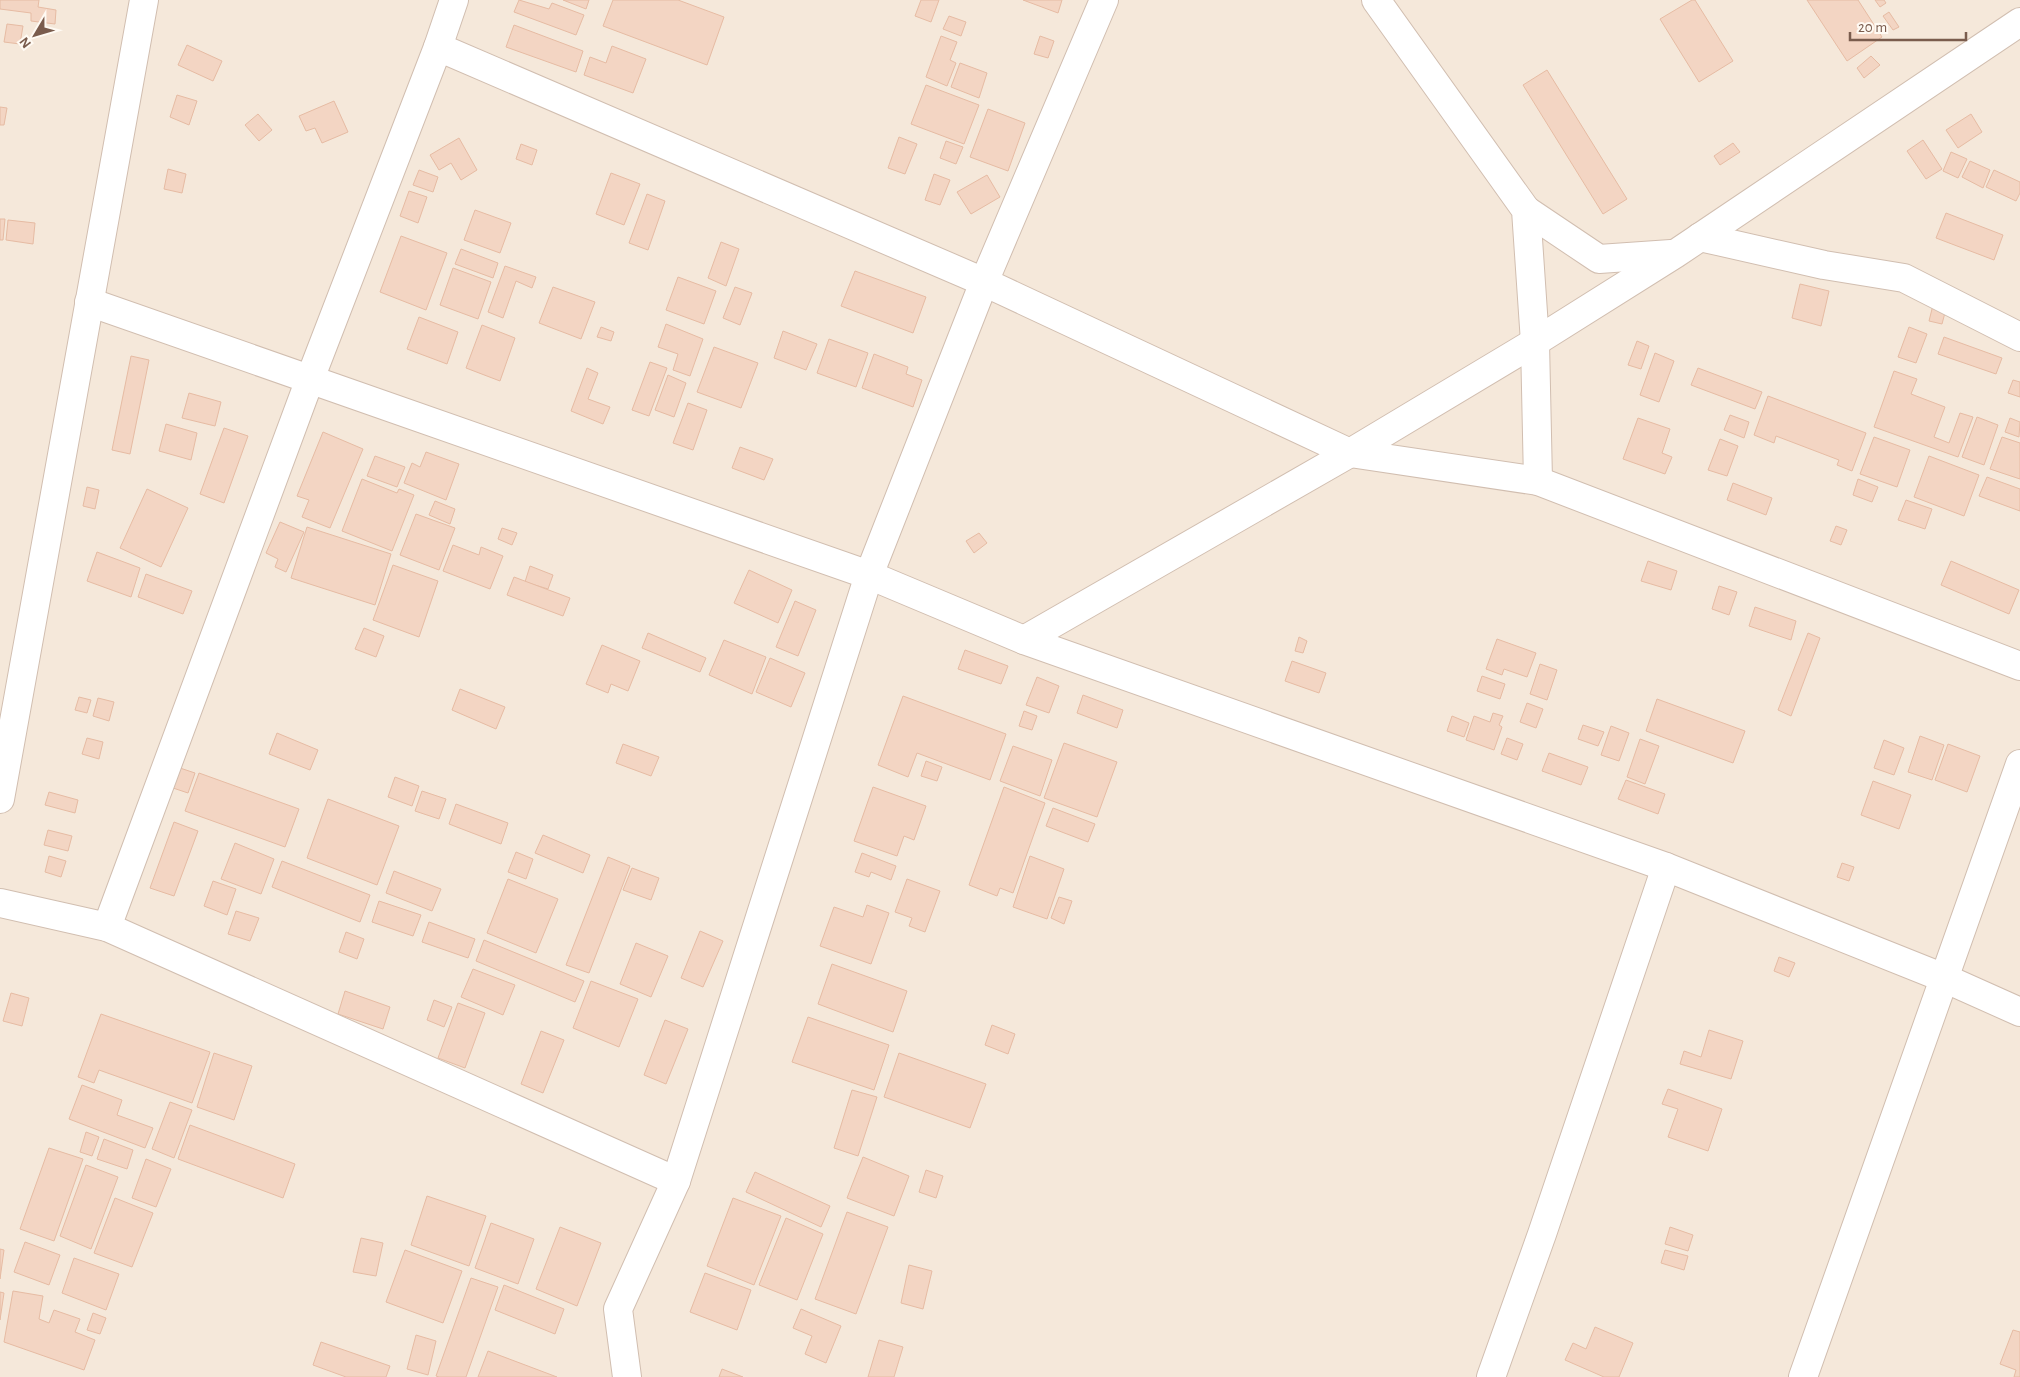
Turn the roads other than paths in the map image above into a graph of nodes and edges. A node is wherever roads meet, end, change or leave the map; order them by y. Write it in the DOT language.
graph roads {
  1 [pos="144,0"];
  2 [pos="454,0"];
  3 [pos="1104,0"];
  4 [pos="1376,0"];
  5 [pos="2020,22"];
  6 [pos="438,46"];
  7 [pos="1526,210"];
  8 [pos="1700,237"];
  9 [pos="1675,254"];
  10 [pos="984,282"];
  11 [pos="89,302"];
  12 [pos="2020,338"];
  13 [pos="1536,342"];
  14 [pos="310,379"];
  15 [pos="1350,454"];
  16 [pos="1538,481"];
  17 [pos="870,575"];
  18 [pos="1024,640"];
  19 [pos="2020,666"];
  20 [pos="2020,764"];
  21 [pos="0,799"];
  22 [pos="1666,867"];
  23 [pos="0,903"];
  24 [pos="107,927"];
  25 [pos="1944,978"];
  26 [pos="2020,1012"];
  27 [pos="676,1181"];
  28 [pos="628,1376"];
  29 [pos="1491,1377"];
  30 [pos="1803,1377"];
  1 -- 11 [label="street"];
  2 -- 6 [label="street"];
  3 -- 10 [label="street"];
  4 -- 7 [label="street"];
  5 -- 8 [label="street"];
  6 -- 10 [label="street"];
  6 -- 14 [label="street"];
  7 -- 9 [label="street"];
  7 -- 13 [label="street"];
  8 -- 9 [label="street"];
  8 -- 12 [label="street"];
  9 -- 13 [label="street"];
  10 -- 15 [label="street"];
  10 -- 17 [label="street"];
  11 -- 14 [label="street"];
  11 -- 21 [label="street"];
  13 -- 15 [label="street"];
  13 -- 16 [label="street"];
  14 -- 17 [label="street"];
  14 -- 24 [label="street"];
  15 -- 16 [label="street"];
  15 -- 18 [label="street"];
  16 -- 19 [label="street"];
  17 -- 18 [label="street"];
  17 -- 27 [label="street"];
  18 -- 22 [label="street"];
  20 -- 25 [label="street"];
  22 -- 25 [label="street"];
  22 -- 29 [label="street"];
  23 -- 24 [label="street"];
  24 -- 27 [label="street"];
  25 -- 26 [label="street"];
  25 -- 30 [label="street"];
  27 -- 28 [label="street"];
}
